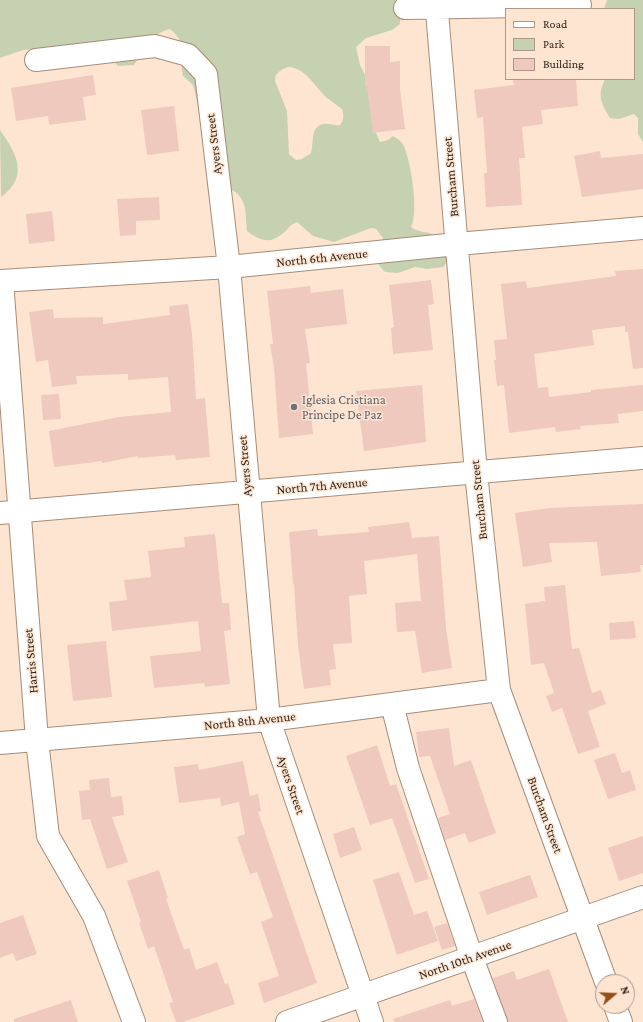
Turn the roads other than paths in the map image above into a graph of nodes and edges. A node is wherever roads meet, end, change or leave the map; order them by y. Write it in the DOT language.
graph roads {
  1 [pos="437,4"];
  2 [pos="580,5"];
  3 [pos="405,8"];
  4 [pos="36,60"];
  5 [pos="643,228"];
  6 [pos="457,244"];
  7 [pos="228,267"];
  8 [pos="1,281"];
  9 [pos="643,458"];
  10 [pos="476,473"];
  11 [pos="248,493"];
  12 [pos="10,512"];
  13 [pos="498,690"];
  14 [pos="392,704"];
  15 [pos="269,720"];
  16 [pos="37,740"];
  17 [pos="0,743"];
  18 [pos="643,897"];
  19 [pos="583,918"];
  20 [pos="472,958"];
  21 [pos="603,974"];
  22 [pos="363,996"];
  23 [pos="134,1022"];
  24 [pos="287,1022"];
  25 [pos="372,1022"];
  26 [pos="496,1022"];
  1 -- 2 [label="street"];
  1 -- 3 [label="street"];
  1 -- 6 [label="street, Burcham Street"];
  4 -- 7 [label="street, Ayers Street"];
  5 -- 6 [label="street, North 6th Avenue"];
  6 -- 7 [label="street, North 6th Avenue"];
  6 -- 10 [label="street, Burcham Street"];
  7 -- 8 [label="street, North 6th Avenue"];
  7 -- 11 [label="street, Ayers Street"];
  8 -- 12 [label="street, Harris Street"];
  9 -- 10 [label="street, North 7th Avenue"];
  10 -- 11 [label="street, North 7th Avenue"];
  10 -- 13 [label="street, Burcham Street"];
  11 -- 12 [label="street, North 7th Avenue"];
  11 -- 15 [label="street, Ayers Street"];
  12 -- 16 [label="street, Harris Street"];
  13 -- 14 [label="street, North 8th Avenue"];
  13 -- 19 [label="street, Burcham Street"];
  14 -- 15 [label="street, North 8th Avenue"];
  14 -- 20 [label="street"];
  15 -- 16 [label="street, North 8th Avenue"];
  15 -- 22 [label="street, Ayers Street"];
  16 -- 17 [label="street, North 8th Avenue"];
  16 -- 23 [label="street, Harris Street"];
  18 -- 19 [label="street, North 10th Avenue"];
  19 -- 20 [label="street, North 10th Avenue"];
  19 -- 21 [label="street, Burcham Street"];
  20 -- 22 [label="street, North 10th Avenue"];
  20 -- 26 [label="street"];
  22 -- 24 [label="street, North 10th Avenue"];
  22 -- 25 [label="street, Ayers Street"];
}
